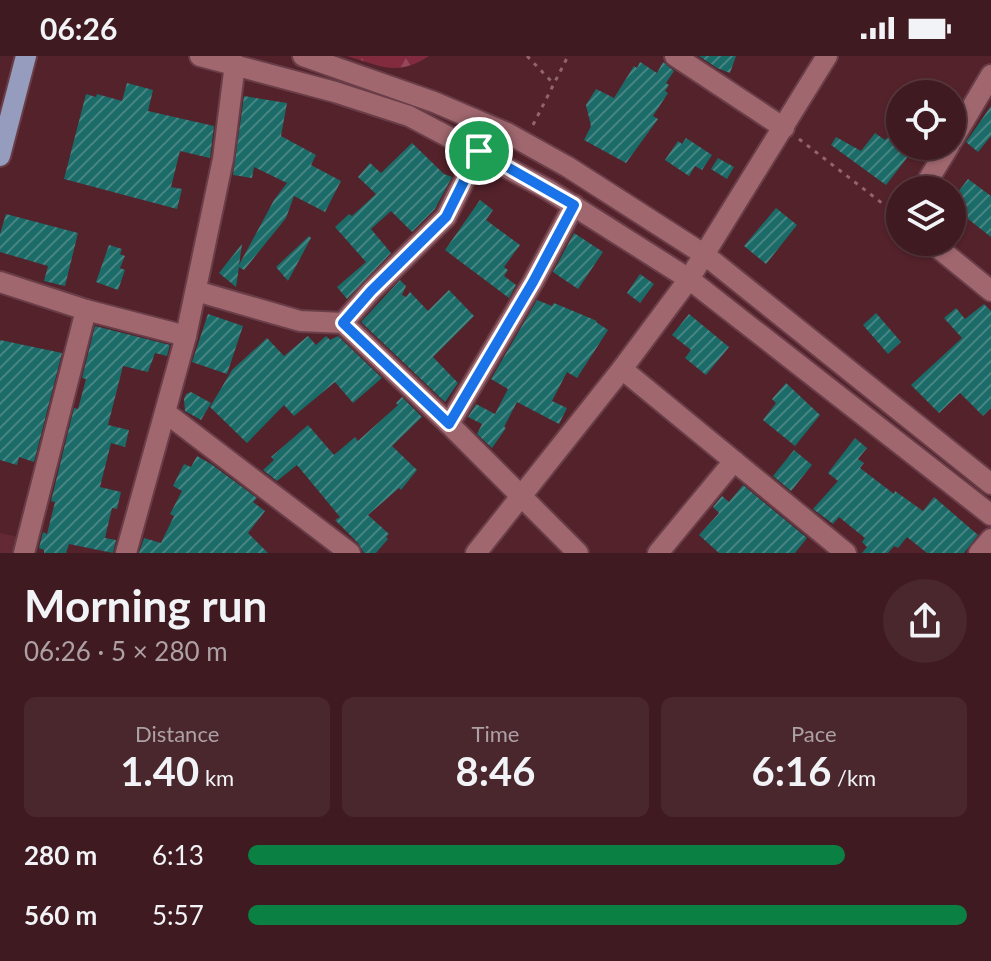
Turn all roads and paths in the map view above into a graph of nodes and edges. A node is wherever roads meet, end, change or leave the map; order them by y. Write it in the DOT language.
graph roads {
  1 [pos="26,56"];
  2 [pos="200,56"];
  3 [pos="303,56"];
  4 [pos="527,56"];
  5 [pos="568,56"];
  6 [pos="827,56"];
  7 [pos="688,59"];
  8 [pos="235,64"];
  9 [pos="554,84"];
  10 [pos="989,84"];
  11 [pos="966,119"];
  12 [pos="784,128"];
  13 [pos="524,142"];
  14 [pos="479,151"];
  15 [pos="0,156"];
  16 [pos="574,205"];
  17 [pos="886,206"];
  18 [pos="705,255"];
  19 [pos="948,256"];
  20 [pos="689,279"];
  21 [pos="0,282"];
  22 [pos="196,291"];
  23 [pos="991,291"];
  24 [pos="86,310"];
  25 [pos="343,323"];
  26 [pos="186,336"];
  27 [pos="622,369"];
  28 [pos="166,413"];
  29 [pos="449,424"];
  30 [pos="734,461"];
  31 [pos="991,484"];
  32 [pos="521,497"];
  33 [pos="991,515"];
  34 [pos="991,539"];
  35 [pos="328,546"];
  36 [pos="833,549"];
  37 [pos="24,553"];
  38 [pos="126,553"];
  39 [pos="350,553"];
  40 [pos="476,553"];
  41 [pos="578,553"];
  42 [pos="658,553"];
  43 [pos="979,553"];
  1 -- 15 [label="main road"];
  2 -- 8 [label="street"];
  3 -- 13 [label="street"];
  4 -- 9 [label="path"];
  5 -- 9 [label="path"];
  6 -- 12 [label="street"];
  7 -- 12 [label="street"];
  8 -- 14 [label="street"];
  8 -- 22 [label="street"];
  9 -- 13 [label="path"];
  10 -- 11 [label="street"];
  12 -- 17 [label="path"];
  12 -- 18 [label="street"];
  13 -- 18 [label="street"];
  14 -- 16 [label="street"];
  14 -- 25 [label="street"];
  16 -- 20 [label="street"];
  16 -- 29 [label="street"];
  18 -- 20 [label="street"];
  18 -- 31 [label="street"];
  19 -- 23 [label="street"];
  20 -- 27 [label="street"];
  20 -- 33 [label="street"];
  21 -- 24 [label="street"];
  22 -- 25 [label="street"];
  22 -- 26 [label="street"];
  24 -- 26 [label="street"];
  24 -- 37 [label="street"];
  25 -- 29 [label="street"];
  26 -- 28 [label="street"];
  27 -- 30 [label="street"];
  27 -- 32 [label="street"];
  28 -- 35 [label="street"];
  28 -- 38 [label="street"];
  29 -- 32 [label="street"];
  30 -- 36 [label="street"];
  30 -- 42 [label="street"];
  32 -- 40 [label="street"];
  32 -- 41 [label="street"];
  34 -- 43 [label="street"];
  35 -- 39 [label="street"];
}
